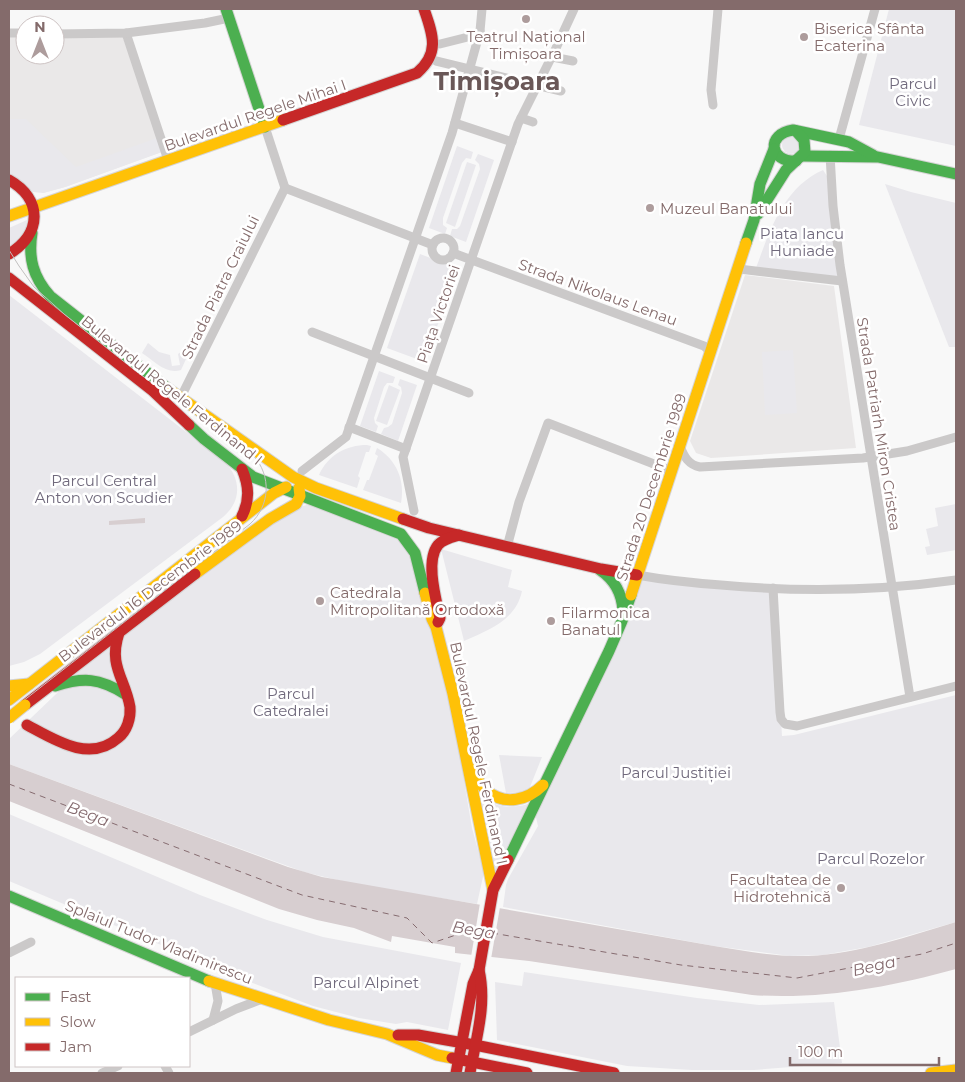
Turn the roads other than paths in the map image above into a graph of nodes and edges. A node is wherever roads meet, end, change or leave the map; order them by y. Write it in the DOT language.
graph roads {
  1 [pos="424,9"];
  2 [pos="482,9"];
  3 [pos="574,9"];
  4 [pos="718,9"];
  5 [pos="875,9"];
  6 [pos="227,13"];
  7 [pos="480,30"];
  8 [pos="126,33"];
  9 [pos="65,34"];
  10 [pos="440,44"];
  11 [pos="550,53"];
  12 [pos="573,60"];
  13 [pos="436,61"];
  14 [pos="469,69"];
  15 [pos="538,85"];
  16 [pos="561,91"];
  17 [pos="713,104"];
  18 [pos="521,118"];
  19 [pos="533,122"];
  20 [pos="455,123"];
  21 [pos="265,127"];
  22 [pos="796,131"];
  23 [pos="839,139"];
  24 [pos="512,142"];
  25 [pos="774,149"];
  26 [pos="830,155"];
  27 [pos="878,157"];
  28 [pos="799,159"];
  29 [pos="168,160"];
  30 [pos="956,174"];
  31 [pos="12,181"];
  32 [pos="284,188"];
  33 [pos="34,207"];
  34 [pos="9,216"];
  35 [pos="754,220"];
  36 [pos="32,233"];
  37 [pos="415,239"];
  38 [pos="433,245"];
  39 [pos="453,253"];
  40 [pos="9,254"];
  41 [pos="471,259"];
  42 [pos="483,264"];
  43 [pos="739,269"];
  44 [pos="9,278"];
  45 [pos="842,282"];
  46 [pos="312,332"];
  47 [pos="709,348"];
  48 [pos="370,355"];
  49 [pos="430,378"];
  50 [pos="469,392"];
  51 [pos="180,399"];
  52 [pos="349,427"];
  53 [pos="956,437"];
  54 [pos="680,446"];
  55 [pos="406,449"];
  56 [pos="871,458"];
  57 [pos="242,469"];
  58 [pos="672,471"];
  59 [pos="298,482"];
  60 [pos="282,489"];
  61 [pos="318,504"];
  62 [pos="286,511"];
  63 [pos="414,511"];
  64 [pos="235,524"];
  65 [pos="459,536"];
  66 [pos="507,547"];
  67 [pos="590,567"];
  68 [pos="638,574"];
  69 [pos="956,580"];
  70 [pos="892,586"];
  71 [pos="773,588"];
  72 [pos="620,626"];
  73 [pos="436,627"];
  74 [pos="119,633"];
  75 [pos="29,684"];
  76 [pos="9,686"];
  77 [pos="956,686"];
  78 [pos="45,689"];
  79 [pos="125,694"];
  80 [pos="910,696"];
  81 [pos="10,699"];
  82 [pos="9,718"];
  83 [pos="27,725"];
  84 [pos="469,766"];
  85 [pos="548,776"];
  86 [pos="493,890"];
  87 [pos="9,896"];
  88 [pos="31,942"];
  89 [pos="9,954"];
  90 [pos="480,970"];
  91 [pos="215,983"];
  92 [pos="262,998"];
  93 [pos="213,1020"];
  94 [pos="190,1032"];
  95 [pos="387,1034"];
  96 [pos="462,1043"];
  97 [pos="475,1045"];
  98 [pos="458,1060"];
  99 [pos="116,1067"];
  100 [pos="471,1068"];
  101 [pos="956,1070"];
  102 [pos="102,1073"];
  103 [pos="456,1073"];
  104 [pos="527,1073"];
  105 [pos="614,1073"];
  106 [pos="931,1073"];
  1 -- 21 [label="main road, Bulevardul Regele Mihai I"];
  2 -- 7 [label="street"];
  3 -- 11 [label="street, Piața Victoriei"];
  4 -- 17 [label="street"];
  5 -- 23 [label="street"];
  6 -- 8 [label="street"];
  6 -- 21 [label="main road"];
  7 -- 10 [label="street"];
  7 -- 14 [label="street"];
  8 -- 9 [label="street"];
  8 -- 29 [label="street"];
  11 -- 12 [label="street"];
  11 -- 15 [label="street, Piața Victoriei"];
  13 -- 14 [label="street"];
  14 -- 15 [label="street"];
  14 -- 20 [label="street"];
  15 -- 16 [label="street"];
  15 -- 18 [label="street, Piața Victoriei"];
  18 -- 19 [label="street"];
  18 -- 24 [label="street, Piața Victoriei"];
  20 -- 24 [label="street"];
  20 -- 37 [label="street"];
  21 -- 29 [label="main road, Bulevardul Regele Mihai I"];
  21 -- 32 [label="street"];
  22 -- 23 [label="main road"];
  22 -- 25 [label="main road"];
  22 -- 28 [label="main road"];
  23 -- 27 [label="main road"];
  24 -- 41 [label="street, Piața Victoriei"];
  25 -- 28 [label="main road"];
  25 -- 35 [label="main road, Strada 20 Decembrie 1989"];
  26 -- 27 [label="main road"];
  26 -- 28 [label="main road"];
  26 -- 45 [label="street, Strada Patriarh Miron Cristea"];
  27 -- 30 [label="main road"];
  28 -- 35 [label="main road, Strada 20 Decembrie 1989"];
  29 -- 33 [label="main road, Bulevardul Regele Mihai I"];
  31 -- 33 [label="main road"];
  32 -- 37 [label="street, Piața Victoriei"];
  32 -- 51 [label="street, Strada Piatra Craiului"];
  33 -- 34 [label="main road, Bulevardul Regele Mihai I"];
  33 -- 36 [label="main road, Bulevardul Regele Ferdinand I"];
  35 -- 43 [label="main road, Strada 20 Decembrie 1989"];
  36 -- 40 [label="main road"];
  36 -- 51 [label="main road, Bulevardul Regele Ferdinand I"];
  37 -- 38 [label="street, Piața Victoriei"];
  37 -- 48 [label="street"];
  38 -- 39 [label="street, Piața Victoriei"];
  38 -- 39 [label="street, Piața Victoriei"];
  39 -- 41 [label="street, Piața Victoriei"];
  41 -- 42 [label="street, Piața Victoriei"];
  41 -- 49 [label="street, Piața Victoriei"];
  42 -- 47 [label="street, Strada Nikolaus Lenau"];
  43 -- 45 [label="street"];
  43 -- 47 [label="main road, Strada 20 Decembrie 1989"];
  44 -- 57 [label="main road, Bulevardul Regele Ferdinand I"];
  45 -- 56 [label="street, Strada Patriarh Miron Cristea"];
  46 -- 48 [label="street, Piața Victoriei"];
  47 -- 54 [label="main road, Strada 20 Decembrie 1989"];
  48 -- 49 [label="street, Piața Victoriei"];
  48 -- 52 [label="street"];
  49 -- 50 [label="street, Piața Victoriei"];
  49 -- 55 [label="street, Piața Victoriei"];
  51 -- 59 [label="main road, Bulevardul Regele Ferdinand I"];
  52 -- 55 [label="street"];
  52 -- 59 [label="street"];
  53 -- 56 [label="street"];
  54 -- 56 [label="street"];
  54 -- 58 [label="main road, Strada 20 Decembrie 1989"];
  55 -- 63 [label="street, Piața Victoriei"];
  56 -- 70 [label="street, Strada Patriarh Miron Cristea"];
  57 -- 60 [label="main road, Bulevardul Regele Ferdinand I"];
  57 -- 64 [label="main road"];
  58 -- 66 [label="street"];
  58 -- 68 [label="main road, Strada 20 Decembrie 1989"];
  59 -- 60 [label="main road, Bulevardul Regele Ferdinand I"];
  59 -- 61 [label="main road, Bulevardul Regele Ferdinand I"];
  59 -- 62 [label="main road, Bulevardul 16 Decembrie 1989"];
  59 -- 65 [label="main road"];
  60 -- 64 [label="main road, Bulevardul 16 Decembrie 1989"];
  61 -- 62 [label="main road"];
  61 -- 73 [label="main road, Bulevardul Regele Ferdinand I"];
  62 -- 74 [label="main road, Bulevardul 16 Decembrie 1989"];
  64 -- 75 [label="main road, Bulevardul 16 Decembrie 1989"];
  65 -- 66 [label="main road"];
  65 -- 73 [label="main road"];
  66 -- 67 [label="main road"];
  67 -- 68 [label="main road"];
  67 -- 72 [label="main road"];
  68 -- 71 [label="street"];
  68 -- 72 [label="main road, Strada 20 Decembrie 1989"];
  69 -- 70 [label="street"];
  70 -- 71 [label="street"];
  70 -- 80 [label="street, Strada Patriarh Miron Cristea"];
  71 -- 80 [label="street"];
  72 -- 85 [label="main road, Strada 20 Decembrie 1989"];
  73 -- 84 [label="main road, Bulevardul Regele Ferdinand I"];
  74 -- 78 [label="main road, Bulevardul 16 Decembrie 1989"];
  74 -- 79 [label="main road"];
  75 -- 76 [label="main road"];
  75 -- 81 [label="main road, Bulevardul 16 Decembrie 1989"];
  77 -- 80 [label="street"];
  78 -- 79 [label="main road"];
  78 -- 82 [label="main road, Bulevardul 16 Decembrie 1989, bridge"];
  79 -- 83 [label="main road"];
  84 -- 85 [label="main road"];
  84 -- 86 [label="main road, Bulevardul Regele Ferdinand I"];
  85 -- 86 [label="main road, Strada 20 Decembrie 1989"];
  86 -- 90 [label="main road"];
  87 -- 91 [label="main road, Splaiul Tudor Vladimirescu"];
  88 -- 89 [label="street"];
  90 -- 96 [label="main road"];
  90 -- 97 [label="main road"];
  91 -- 92 [label="main road, Splaiul Tudor Vladimirescu"];
  91 -- 93 [label="street"];
  92 -- 93 [label="street"];
  92 -- 95 [label="main road, Splaiul Tudor Vladimirescu"];
  93 -- 94 [label="street"];
  95 -- 96 [label="main road, Splaiul Tudor Vladimirescu"];
  95 -- 98 [label="main road, Splaiul Tudor Vladimirescu"];
  96 -- 97 [label="main road, Splaiul Tudor Vladimirescu"];
  96 -- 98 [label="main road"];
  97 -- 100 [label="main road"];
  97 -- 105 [label="main road, Splaiul Tudor Vladimirescu"];
  98 -- 100 [label="main road, Splaiul Tudor Vladimirescu"];
  98 -- 103 [label="main road"];
  99 -- 102 [label="street"];
  100 -- 104 [label="main road, Splaiul Tudor Vladimirescu"];
  101 -- 106 [label="main road"];
}
